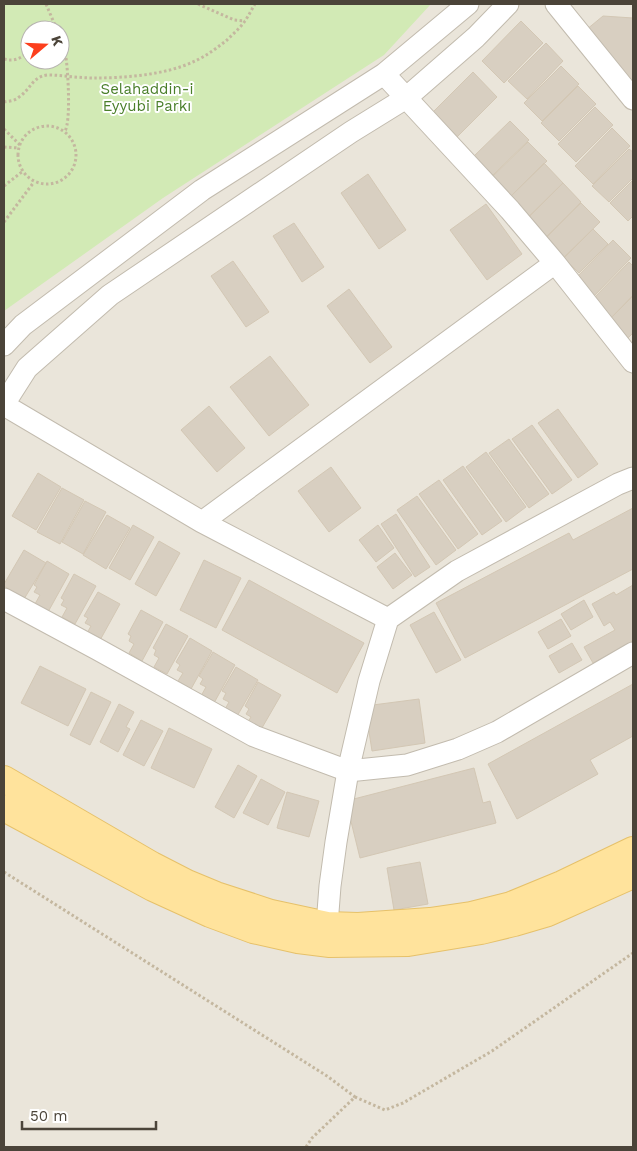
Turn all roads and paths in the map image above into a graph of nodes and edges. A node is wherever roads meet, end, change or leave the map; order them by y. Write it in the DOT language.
graph roads {
  1 [pos="46,4"];
  2 [pos="198,4"];
  3 [pos="255,4"];
  4 [pos="468,4"];
  5 [pos="508,4"];
  6 [pos="556,4"];
  7 [pos="53,20"];
  8 [pos="245,21"];
  9 [pos="20,58"];
  10 [pos="4,59"];
  11 [pos="67,70"];
  12 [pos="384,74"];
  13 [pos="67,77"];
  14 [pos="406,98"];
  15 [pos="633,99"];
  16 [pos="4,102"];
  17 [pos="4,129"];
  18 [pos="65,131"];
  19 [pos="19,146"];
  20 [pos="4,147"];
  21 [pos="22,172"];
  22 [pos="34,182"];
  23 [pos="4,186"];
  24 [pos="4,222"];
  25 [pos="555,263"];
  26 [pos="4,345"];
  27 [pos="633,362"];
  28 [pos="4,405"];
  29 [pos="633,478"];
  30 [pos="202,522"];
  31 [pos="4,599"];
  32 [pos="388,619"];
  33 [pos="633,652"];
  34 [pos="348,771"];
  35 [pos="4,779"];
  36 [pos="4,808"];
  37 [pos="633,850"];
  38 [pos="4,872"];
  39 [pos="633,875"];
  40 [pos="327,925"];
  41 [pos="633,953"];
  42 [pos="354,1097"];
  43 [pos="306,1147"];
  1 -- 7 [label="path"];
  2 -- 8 [label="path"];
  3 -- 8 [label="path"];
  4 -- 12 [label="street"];
  5 -- 14 [label="street"];
  6 -- 15 [label="street"];
  8 -- 13 [label="path"];
  9 -- 10 [label="path"];
  11 -- 13 [label="path"];
  12 -- 14 [label="street"];
  12 -- 26 [label="street"];
  13 -- 16 [label="path"];
  13 -- 18 [label="path"];
  14 -- 25 [label="street"];
  14 -- 28 [label="street"];
  17 -- 19 [label="path"];
  18 -- 19 [label="path"];
  18 -- 22 [label="path"];
  19 -- 20 [label="path"];
  19 -- 21 [label="path"];
  21 -- 22 [label="path"];
  21 -- 23 [label="path"];
  22 -- 24 [label="path"];
  25 -- 27 [label="street"];
  25 -- 30 [label="street"];
  28 -- 30 [label="street"];
  29 -- 32 [label="street"];
  30 -- 32 [label="street"];
  31 -- 34 [label="street"];
  32 -- 34 [label="street"];
  33 -- 34 [label="street"];
  34 -- 40 [label="street"];
  35 -- 40 [label="main road"];
  36 -- 39 [label="main road"];
  37 -- 40 [label="main road"];
  38 -- 42 [label="path"];
  41 -- 42 [label="path"];
  42 -- 43 [label="path"];
}
